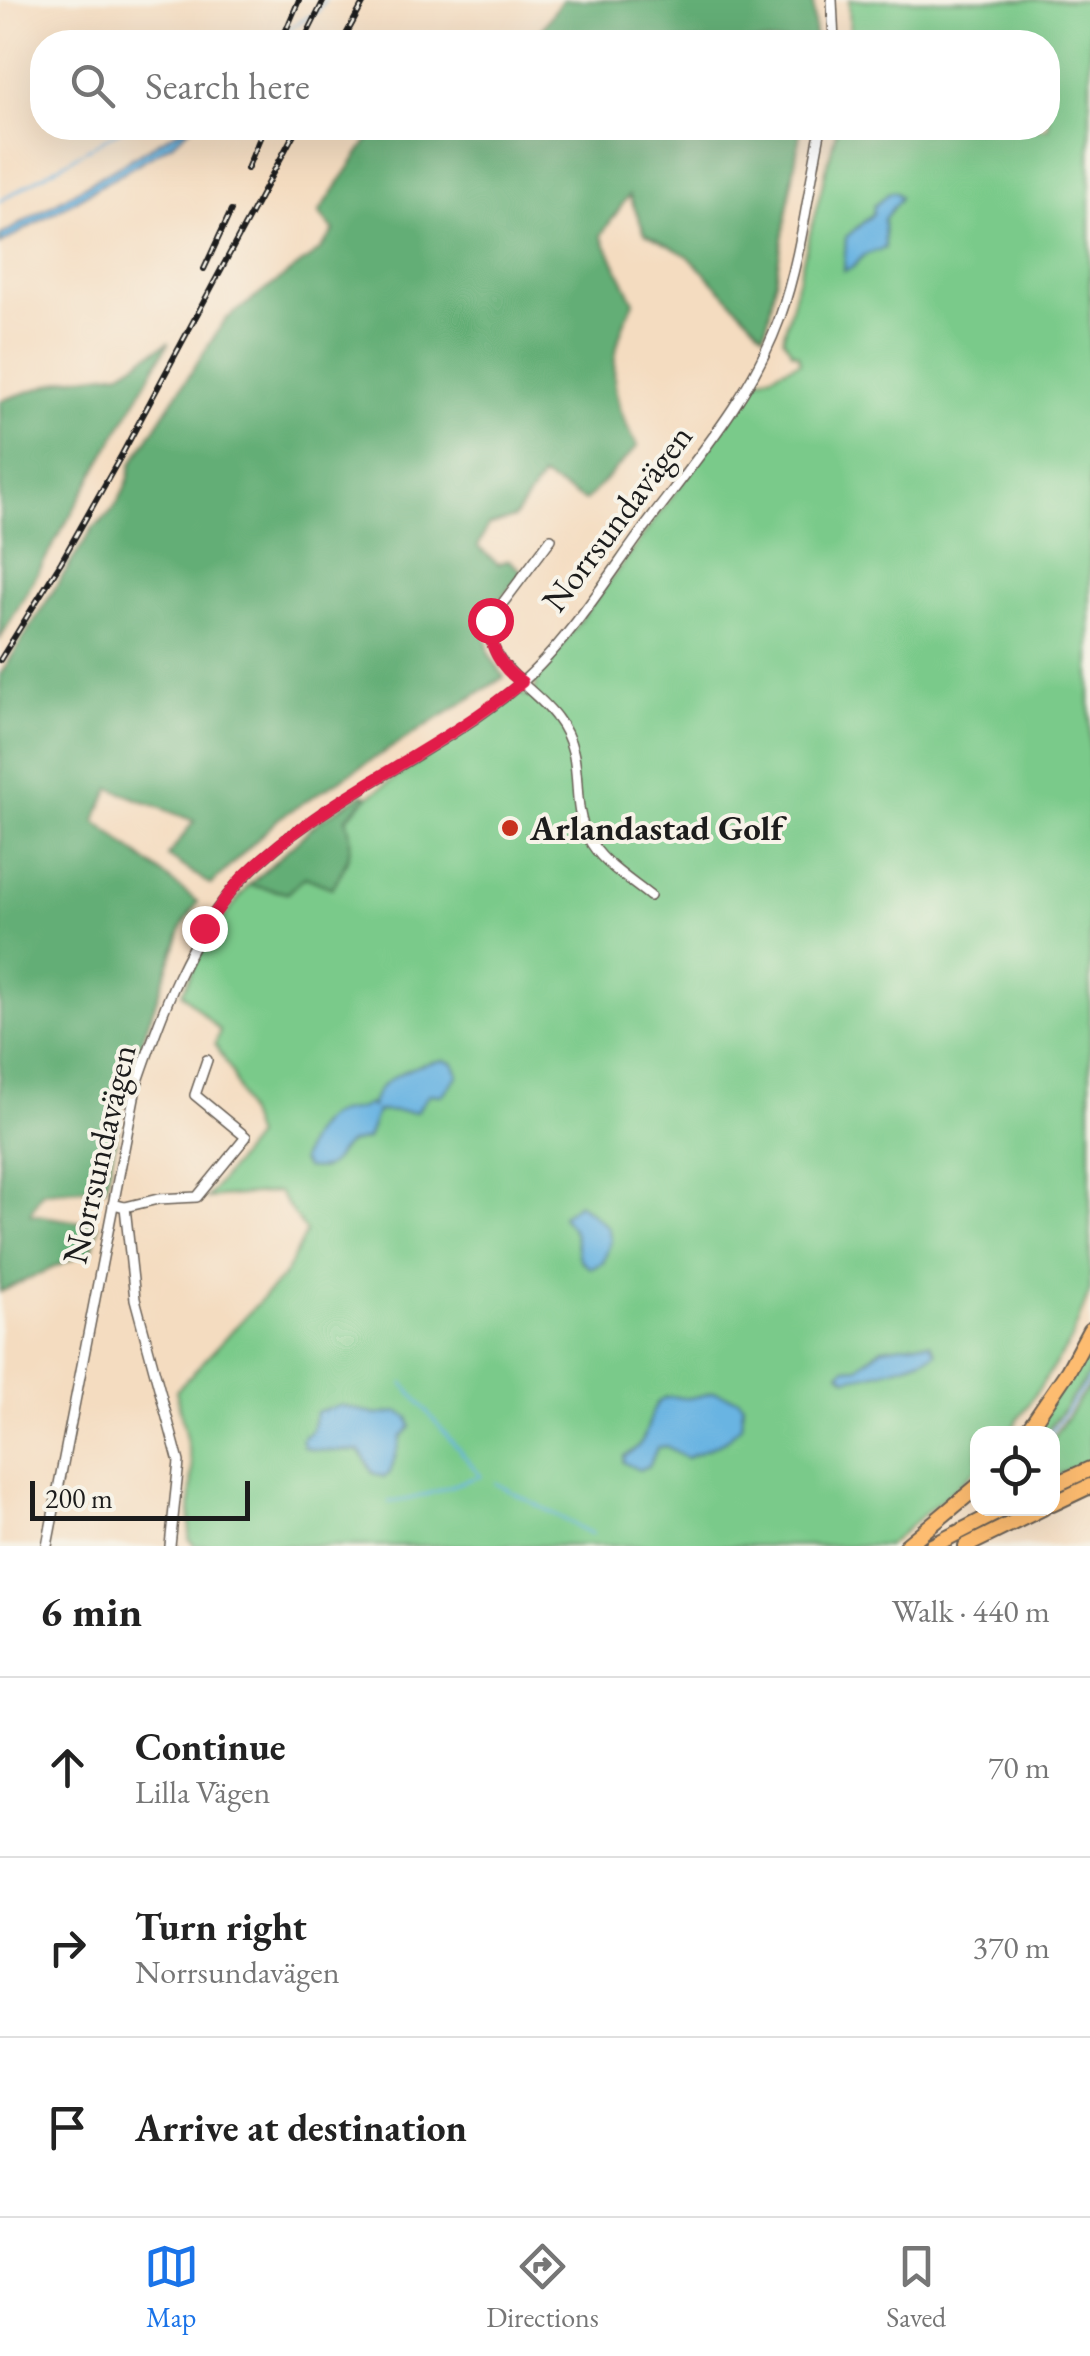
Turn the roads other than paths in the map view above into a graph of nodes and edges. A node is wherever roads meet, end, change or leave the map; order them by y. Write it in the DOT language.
graph roads {
  1 [pos="832,0"];
  2 [pos="833,30"];
  3 [pos="819,140"];
  4 [pos="551,539"];
  5 [pos="522,682"];
  6 [pos="650,896"];
  7 [pos="206,1060"];
  8 [pos="113,1204"];
  9 [pos="125,1208"];
  10 [pos="1090,1330"];
  11 [pos="1030,1426"];
  12 [pos="1090,1469"];
  13 [pos="1060,1482"];
  14 [pos="1090,1486"];
  15 [pos="970,1493"];
  16 [pos="1060,1500"];
  17 [pos="990,1516"];
  18 [pos="1027,1516"];
  19 [pos="46,1546"];
  20 [pos="170,1546"];
  21 [pos="906,1546"];
  22 [pos="932,1546"];
  23 [pos="966,1546"];
  1 -- 2 [label="street"];
  3 -- 5 [label="street, Norrsundavägen"];
  4 -- 5 [label="street"];
  5 -- 6 [label="street"];
  5 -- 8 [label="street, Norrsundavägen"];
  7 -- 9 [label="street"];
  8 -- 9 [label="street"];
  8 -- 19 [label="street, Norrsundavägen"];
  9 -- 20 [label="street"];
  10 -- 11 [label="highway"];
  12 -- 13 [label="highway"];
  14 -- 16 [label="highway"];
  15 -- 21 [label="highway"];
  17 -- 22 [label="highway"];
  18 -- 23 [label="highway"];
}
